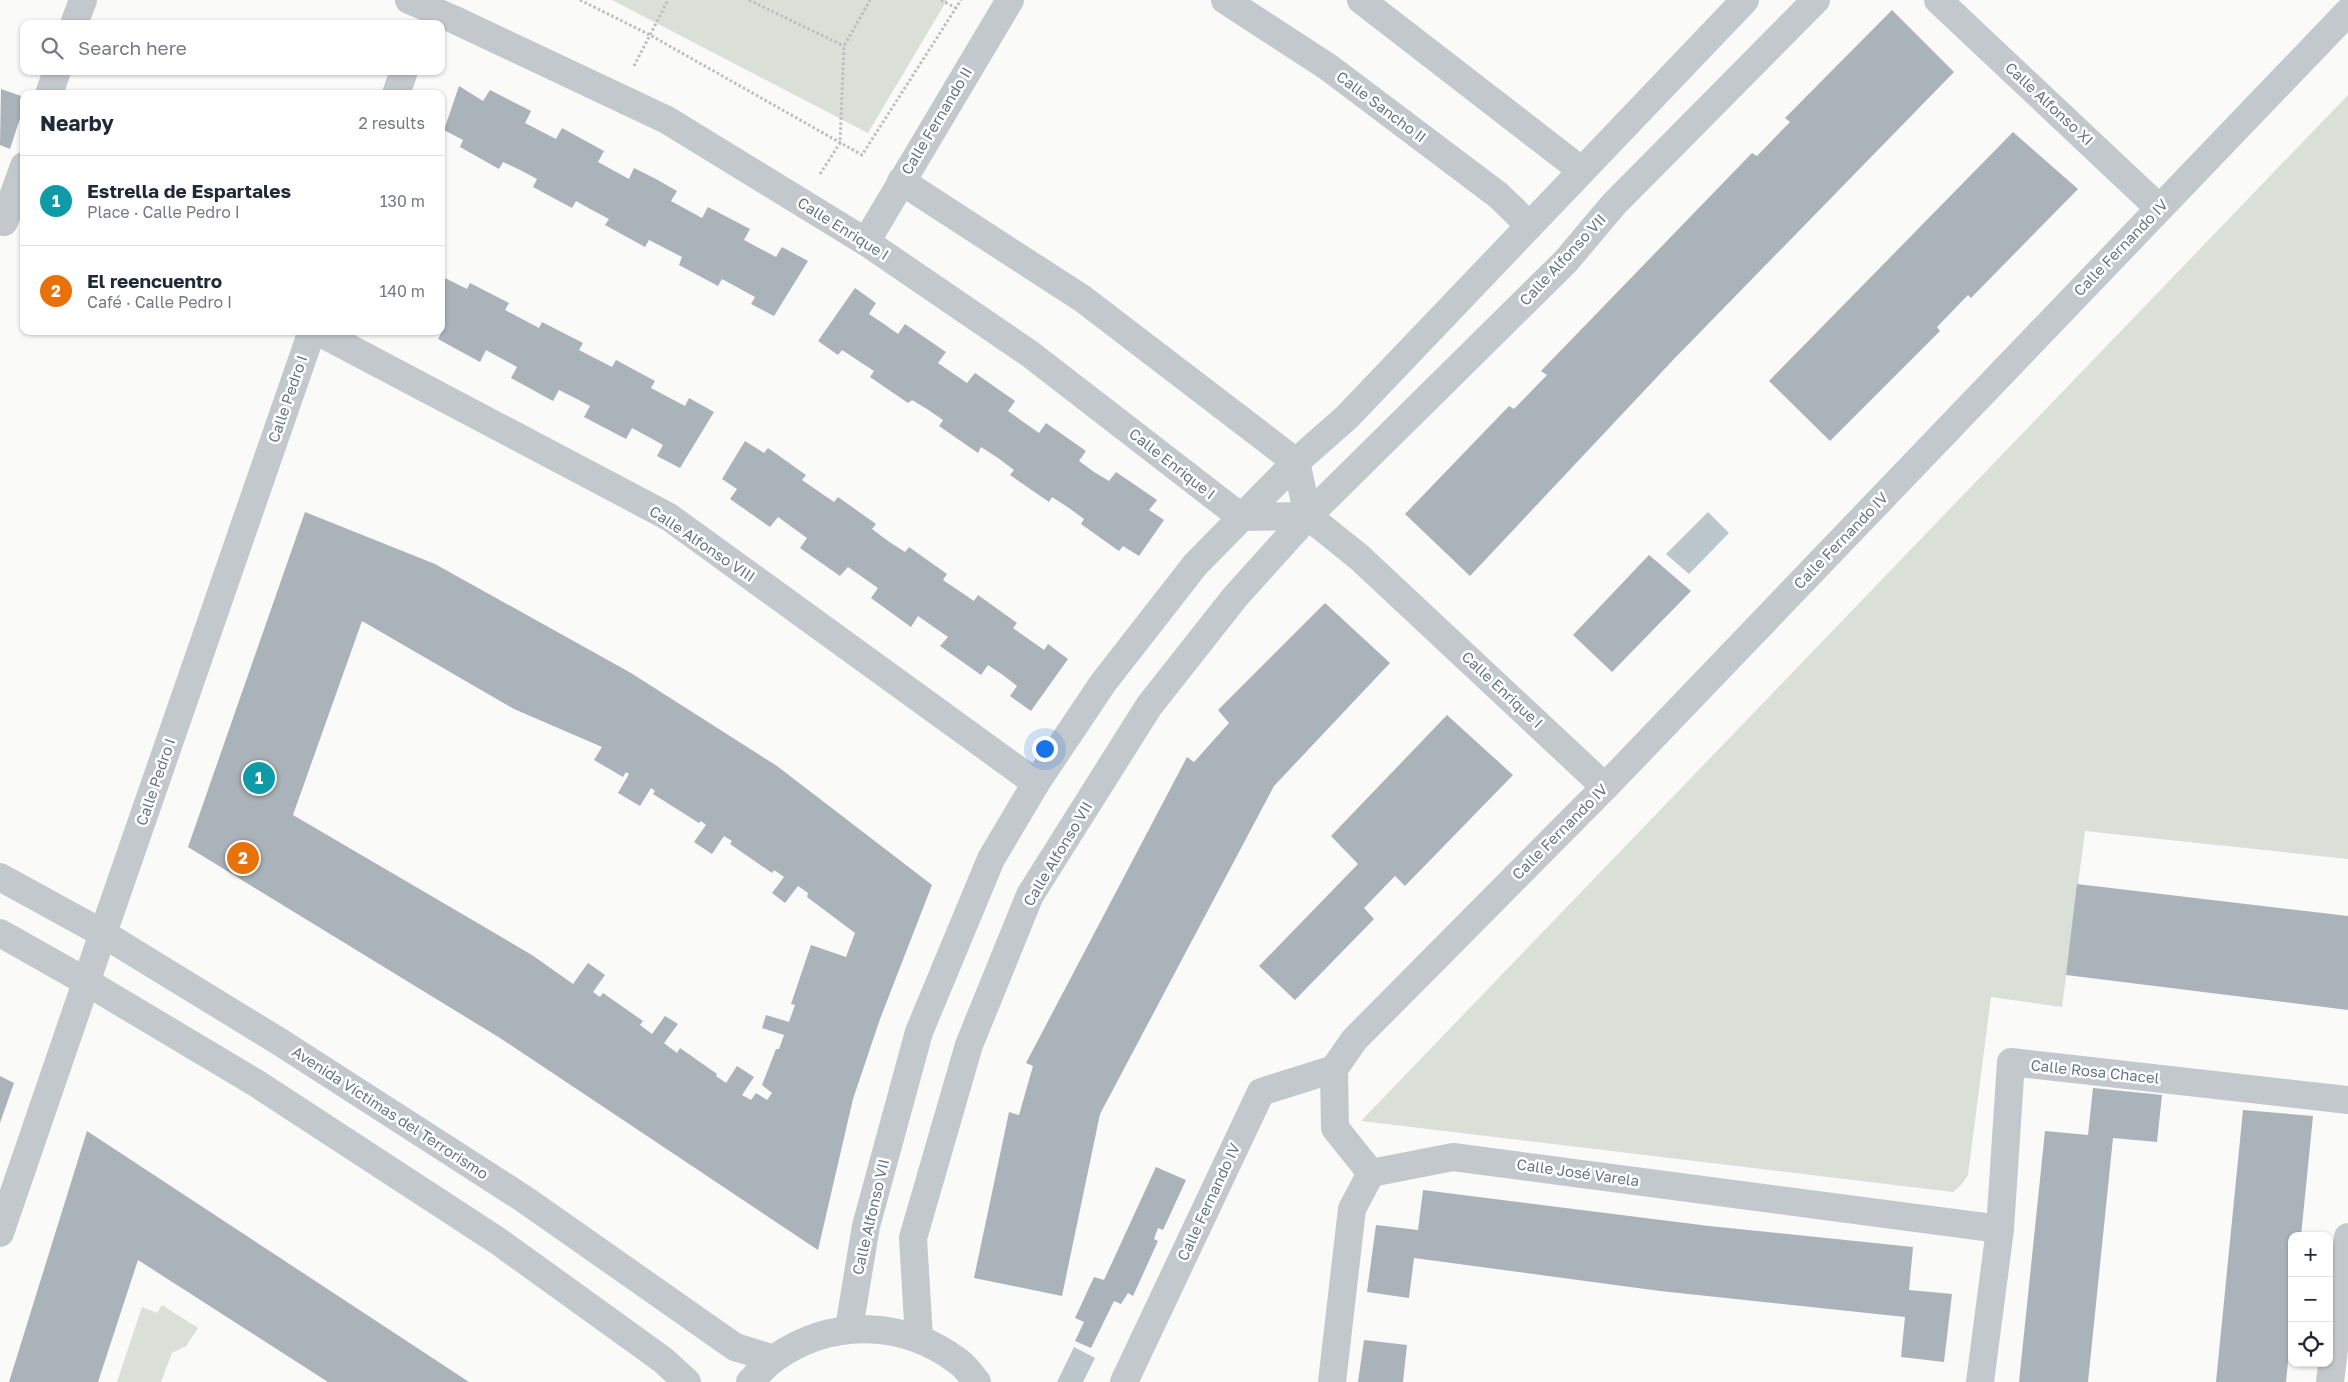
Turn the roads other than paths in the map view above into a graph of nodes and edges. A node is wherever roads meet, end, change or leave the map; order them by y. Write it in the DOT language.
graph roads {
  1 [pos="83,0"];
  2 [pos="1010,0"];
  3 [pos="1225,0"];
  4 [pos="1745,0"];
  5 [pos="1816,0"];
  6 [pos="1938,0"];
  7 [pos="1370,2"];
  8 [pos="421,8"];
  9 [pos="2348,12"];
  10 [pos="76,20"];
  11 [pos="57,75"];
  12 [pos="403,75"];
  13 [pos="51,90"];
  14 [pos="397,90"];
  15 [pos="1582,170"];
  16 [pos="20,181"];
  17 [pos="900,181"];
  18 [pos="2160,208"];
  19 [pos="9,224"];
  20 [pos="1529,225"];
  21 [pos="866,242"];
  22 [pos="311,335"];
  23 [pos="325,335"];
  24 [pos="1296,462"];
  25 [pos="1308,516"];
  26 [pos="1240,517"];
  27 [pos="1036,783"];
  28 [pos="1606,787"];
  29 [pos="0,877"];
  30 [pos="0,933"];
  31 [pos="102,933"];
  32 [pos="85,980"];
  33 [pos="1334,1069"];
  34 [pos="2348,1100"];
  35 [pos="1370,1173"];
  36 [pos="2000,1230"];
  37 [pos="0,1233"];
  38 [pos="2348,1237"];
  39 [pos="848,1328"];
  40 [pos="919,1338"];
  41 [pos="774,1358"];
  42 [pos="687,1382"];
  43 [pos="750,1382"];
  44 [pos="977,1382"];
  45 [pos="1124,1382"];
  46 [pos="1332,1382"];
  47 [pos="1980,1382"];
  48 [pos="2330,1382"];
  1 -- 10 [label="street"];
  2 -- 17 [label="street, Calle Fernando II"];
  3 -- 20 [label="street, Calle Sancho II"];
  4 -- 15 [label="street, Calle Alfonso VII"];
  5 -- 25 [label="street, Calle Alfonso VII"];
  6 -- 18 [label="street, Calle Alfonso XI"];
  7 -- 15 [label="street"];
  8 -- 21 [label="street, Calle Enrique I"];
  9 -- 18 [label="street, Calle Fernando IV"];
  11 -- 13 [label="street"];
  12 -- 14 [label="street"];
  15 -- 20 [label="street, Calle Alfonso VII"];
  16 -- 19 [label="street"];
  17 -- 21 [label="street, Calle Fernando II"];
  17 -- 24 [label="street"];
  18 -- 28 [label="street, Calle Fernando IV"];
  20 -- 24 [label="street, Calle Alfonso VII"];
  21 -- 26 [label="street, Calle Enrique I"];
  22 -- 31 [label="street, Calle Pedro I"];
  23 -- 27 [label="street, Calle Alfonso VIII"];
  24 -- 25 [label="street"];
  24 -- 26 [label="street, Calle Alfonso VII"];
  25 -- 26 [label="street"];
  25 -- 28 [label="street, Calle Enrique I"];
  25 -- 40 [label="street, Calle Alfonso VII"];
  26 -- 27 [label="street, Calle Alfonso VII"];
  27 -- 39 [label="street, Calle Alfonso VII"];
  28 -- 33 [label="street, Calle Fernando IV"];
  29 -- 31 [label="street, Avenida Víctimas del Terrorismo"];
  30 -- 32 [label="street"];
  31 -- 32 [label="street, Calle Pedro I"];
  31 -- 41 [label="street, Avenida Víctimas del Terrorismo"];
  32 -- 37 [label="street, Calle Pedro I"];
  32 -- 42 [label="street"];
  33 -- 35 [label="street"];
  33 -- 45 [label="street, Calle Fernando IV"];
  34 -- 36 [label="street, Calle Rosa Chacel"];
  35 -- 36 [label="street, Calle José Varela"];
  35 -- 46 [label="street"];
  36 -- 47 [label="street, Calle Rosa Chacel"];
  38 -- 48 [label="street"];
  39 -- 40 [label="street"];
  39 -- 41 [label="street"];
  40 -- 44 [label="street"];
  41 -- 43 [label="street"];
}
